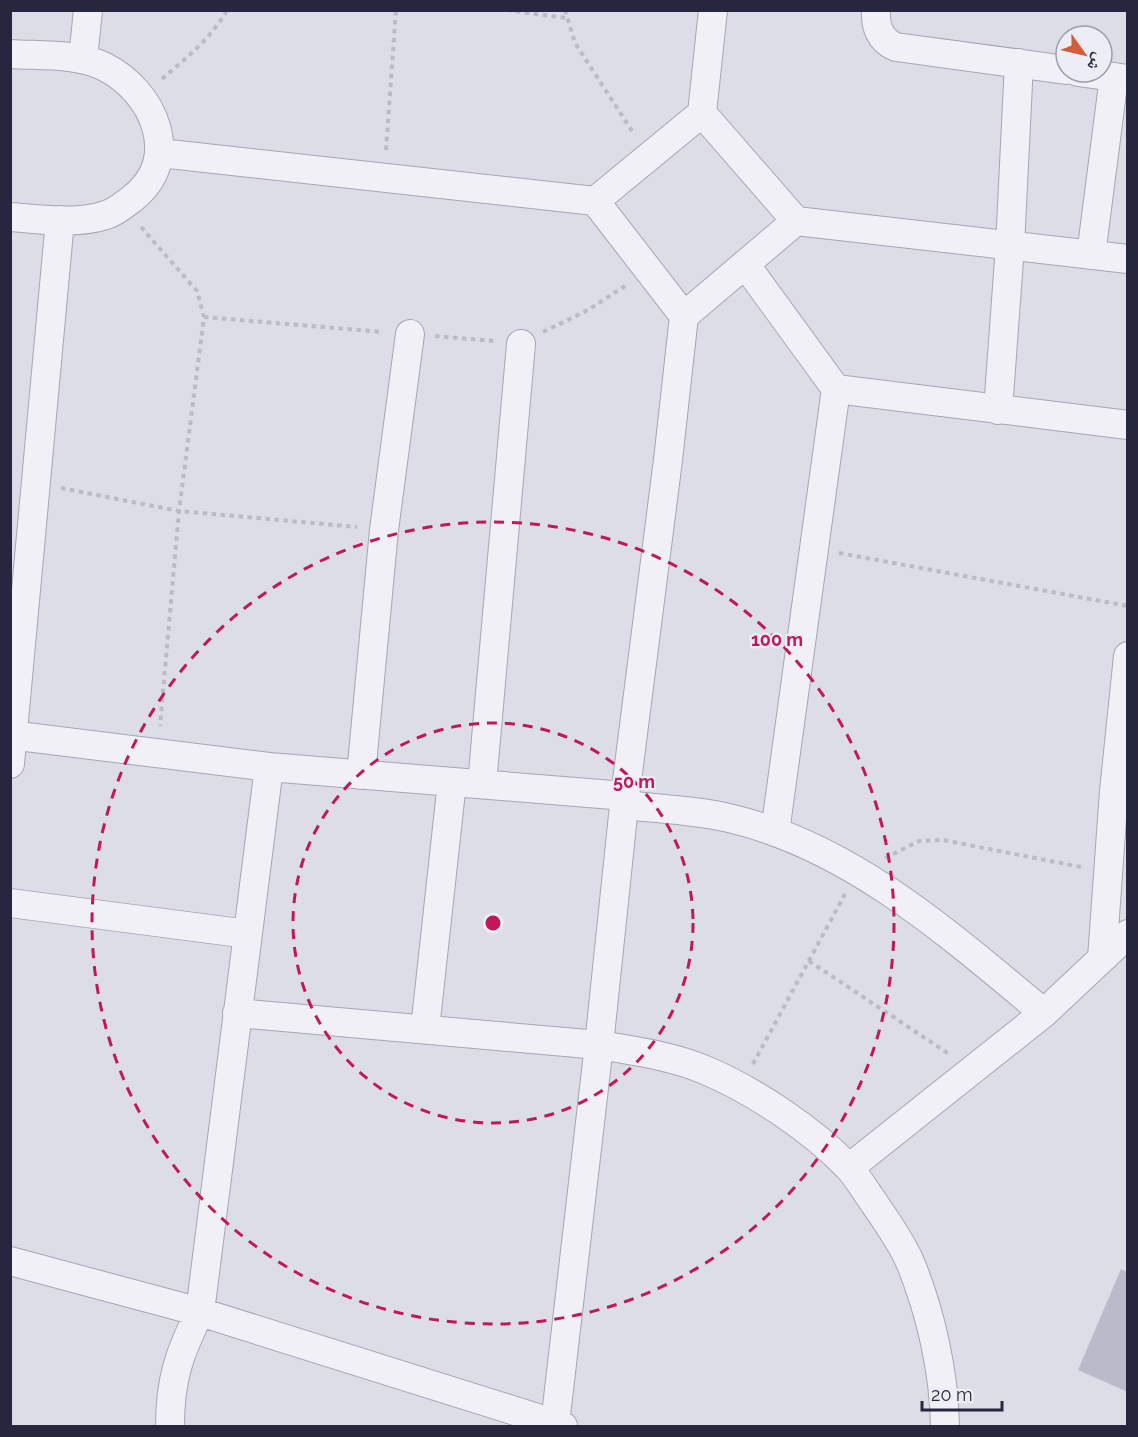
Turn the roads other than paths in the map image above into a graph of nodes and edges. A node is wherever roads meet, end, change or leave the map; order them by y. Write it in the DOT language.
graph roads {
  1 [pos="88,10"];
  2 [pos="713,10"];
  3 [pos="876,10"];
  4 [pos="10,54"];
  5 [pos="83,59"];
  6 [pos="1019,63"];
  7 [pos="1054,68"];
  8 [pos="1121,78"];
  9 [pos="702,112"];
  10 [pos="160,153"];
  11 [pos="594,201"];
  12 [pos="10,217"];
  13 [pos="60,220"];
  14 [pos="796,221"];
  15 [pos="1011,246"];
  16 [pos="1091,255"];
  17 [pos="1128,259"];
  18 [pos="745,264"];
  19 [pos="684,316"];
  20 [pos="410,334"];
  21 [pos="521,344"];
  22 [pos="836,389"];
  23 [pos="998,410"];
  24 [pos="1128,425"];
  25 [pos="1128,656"];
  26 [pos="12,735"];
  27 [pos="10,764"];
  28 [pos="269,767"];
  29 [pos="362,775"];
  30 [pos="452,782"];
  31 [pos="482,784"];
  32 [pos="624,801"];
  33 [pos="775,832"];
  34 [pos="10,903"];
  35 [pos="248,934"];
  36 [pos="1128,934"];
  37 [pos="1102,958"];
  38 [pos="237,1012"];
  39 [pos="1044,1013"];
  40 [pos="425,1029"];
  41 [pos="599,1045"];
  42 [pos="849,1168"];
  43 [pos="10,1262"];
  44 [pos="200,1312"];
  45 [pos="559,1425"];
  46 [pos="170,1426"];
  47 [pos="945,1426"];
  1 -- 5 [label="street"];
  2 -- 9 [label="street"];
  3 -- 6 [label="street"];
  4 -- 5 [label="street"];
  5 -- 10 [label="street"];
  6 -- 7 [label="street"];
  6 -- 15 [label="street"];
  8 -- 16 [label="street"];
  9 -- 11 [label="street"];
  9 -- 14 [label="street"];
  10 -- 11 [label="street"];
  10 -- 13 [label="street"];
  11 -- 19 [label="street"];
  12 -- 13 [label="street"];
  13 -- 26 [label="street"];
  14 -- 15 [label="street"];
  14 -- 18 [label="street"];
  15 -- 16 [label="street"];
  15 -- 23 [label="street"];
  16 -- 17 [label="street"];
  18 -- 19 [label="street"];
  18 -- 22 [label="street"];
  19 -- 32 [label="street"];
  20 -- 29 [label="street"];
  21 -- 31 [label="street"];
  22 -- 23 [label="street"];
  22 -- 33 [label="street"];
  23 -- 24 [label="street"];
  25 -- 37 [label="street"];
  26 -- 27 [label="street"];
  26 -- 28 [label="street"];
  28 -- 29 [label="street"];
  28 -- 35 [label="street"];
  29 -- 30 [label="street"];
  30 -- 31 [label="street"];
  30 -- 40 [label="street"];
  31 -- 32 [label="street"];
  32 -- 33 [label="street"];
  32 -- 41 [label="street"];
  33 -- 39 [label="street"];
  34 -- 35 [label="street"];
  35 -- 38 [label="street"];
  36 -- 37 [label="street"];
  37 -- 39 [label="street"];
  38 -- 40 [label="street"];
  38 -- 44 [label="street"];
  39 -- 42 [label="street"];
  40 -- 41 [label="street"];
  41 -- 42 [label="street"];
  41 -- 45 [label="street"];
  42 -- 47 [label="street"];
  43 -- 44 [label="street"];
  44 -- 45 [label="street"];
  44 -- 46 [label="street"];
}
